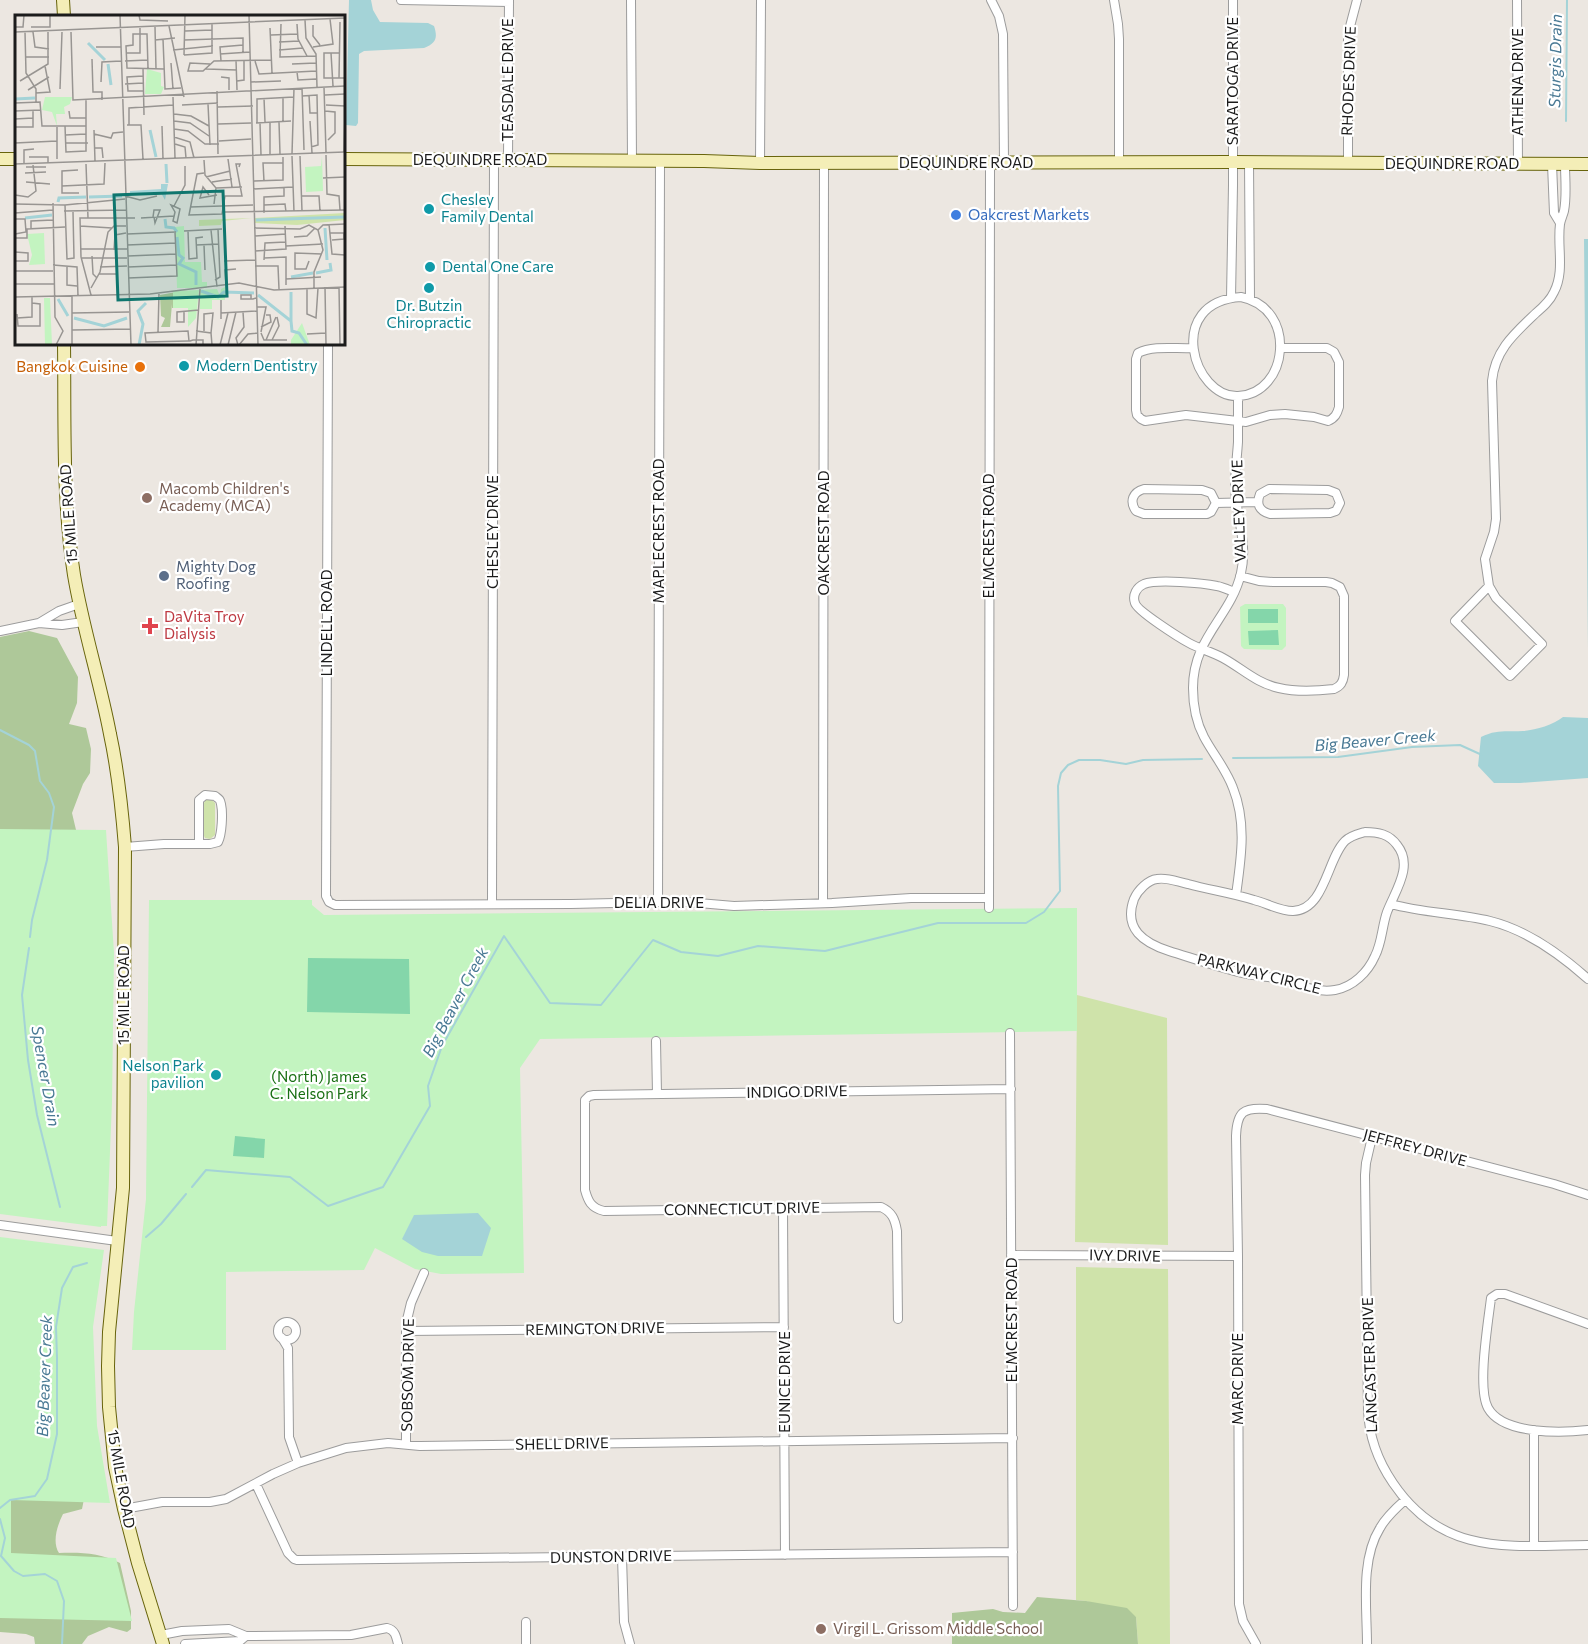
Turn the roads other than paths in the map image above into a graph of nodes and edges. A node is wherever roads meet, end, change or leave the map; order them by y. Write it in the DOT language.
graph roads {
  1 [pos="401,0"];
  2 [pos="631,0"];
  3 [pos="760,0"];
  4 [pos="991,0"];
  5 [pos="1114,0"];
  6 [pos="1233,0"];
  7 [pos="1357,0"];
  8 [pos="1517,0"];
  9 [pos="509,1"];
  10 [pos="345,159"];
  11 [pos="494,160"];
  12 [pos="508,160"];
  13 [pos="632,161"];
  14 [pos="660,161"];
  15 [pos="824,162"];
  16 [pos="1233,162"];
  17 [pos="1250,162"];
  18 [pos="760,163"];
  19 [pos="990,163"];
  20 [pos="1004,163"];
  21 [pos="1119,163"];
  22 [pos="1348,163"];
  23 [pos="1518,164"];
  24 [pos="1559,164"];
  25 [pos="1588,164"];
  26 [pos="1236,298"];
  27 [pos="1250,299"];
  28 [pos="64,345"];
  29 [pos="328,345"];
  30 [pos="1193,348"];
  31 [pos="1280,348"];
  32 [pos="1238,396"];
  33 [pos="1238,422"];
  34 [pos="1236,502"];
  35 [pos="1257,502"];
  36 [pos="1216,503"];
  37 [pos="1240,576"];
  38 [pos="1489,586"];
  39 [pos="1234,592"];
  40 [pos="80,604"];
  41 [pos="83,622"];
  42 [pos="39,623"];
  43 [pos="0,631"];
  44 [pos="1201,648"];
  45 [pos="199,844"];
  46 [pos="125,847"];
  47 [pos="1236,896"];
  48 [pos="989,898"];
  49 [pos="329,902"];
  50 [pos="657,902"];
  51 [pos="823,903"];
  52 [pos="492,904"];
  53 [pos="1391,904"];
  54 [pos="989,908"];
  55 [pos="1588,980"];
  56 [pos="1010,1033"];
  57 [pos="656,1041"];
  58 [pos="1011,1089"];
  59 [pos="657,1094"];
  60 [pos="585,1100"];
  61 [pos="1242,1112"];
  62 [pos="1372,1137"];
  63 [pos="1588,1196"];
  64 [pos="783,1208"];
  65 [pos="0,1225"];
  66 [pos="117,1241"];
  67 [pos="1011,1255"];
  68 [pos="1238,1256"];
  69 [pos="424,1273"];
  70 [pos="898,1319"];
  71 [pos="1588,1324"];
  72 [pos="784,1327"];
  73 [pos="406,1331"];
  74 [pos="282,1338"];
  75 [pos="293,1338"];
  76 [pos="288,1348"];
  77 [pos="1534,1430"];
  78 [pos="1588,1430"];
  79 [pos="1013,1438"];
  80 [pos="785,1441"];
  81 [pos="406,1444"];
  82 [pos="298,1463"];
  83 [pos="255,1484"];
  84 [pos="1405,1500"];
  85 [pos="124,1509"];
  86 [pos="1534,1545"];
  87 [pos="1588,1545"];
  88 [pos="1013,1552"];
  89 [pos="785,1555"];
  90 [pos="622,1557"];
  91 [pos="1013,1606"];
  92 [pos="526,1622"];
  93 [pos="246,1636"];
  94 [pos="162,1640"];
  95 [pos="185,1644"];
  96 [pos="398,1644"];
  97 [pos="526,1644"];
  98 [pos="630,1644"];
  99 [pos="1256,1644"];
  100 [pos="1367,1644"];
  1 -- 9 [label="street"];
  2 -- 13 [label="street"];
  3 -- 18 [label="street"];
  4 -- 20 [label="street"];
  5 -- 21 [label="street"];
  6 -- 16 [label="street, SARATOGA DRIVE"];
  7 -- 22 [label="street, RHODES DRIVE"];
  8 -- 23 [label="street, ATHENA DRIVE"];
  9 -- 12 [label="street, TEASDALE DRIVE"];
  10 -- 11 [label="main road, DEQUINDRE ROAD"];
  11 -- 12 [label="main road, DEQUINDRE ROAD"];
  11 -- 52 [label="street, CHESLEY DRIVE"];
  12 -- 13 [label="main road, DEQUINDRE ROAD"];
  13 -- 14 [label="main road, DEQUINDRE ROAD"];
  14 -- 18 [label="main road, DEQUINDRE ROAD"];
  14 -- 50 [label="street, MAPLECREST ROAD"];
  15 -- 18 [label="main road, DEQUINDRE ROAD"];
  15 -- 19 [label="main road, DEQUINDRE ROAD"];
  15 -- 51 [label="street, OAKCREST ROAD"];
  16 -- 17 [label="main road, DEQUINDRE ROAD"];
  16 -- 21 [label="main road, DEQUINDRE ROAD"];
  16 -- 26 [label="street"];
  17 -- 22 [label="main road, DEQUINDRE ROAD"];
  17 -- 27 [label="street"];
  19 -- 20 [label="main road, DEQUINDRE ROAD"];
  19 -- 48 [label="street, ELMCREST ROAD"];
  20 -- 21 [label="main road, DEQUINDRE ROAD"];
  22 -- 23 [label="main road, DEQUINDRE ROAD"];
  23 -- 24 [label="main road, DEQUINDRE ROAD"];
  24 -- 25 [label="main road, DEQUINDRE ROAD"];
  24 -- 38 [label="street"];
  26 -- 27 [label="street"];
  26 -- 30 [label="street"];
  27 -- 31 [label="street"];
  28 -- 40 [label="main road, 15 MILE ROAD"];
  29 -- 49 [label="street, LINDELL ROAD"];
  30 -- 32 [label="street"];
  30 -- 33 [label="street"];
  31 -- 32 [label="street"];
  31 -- 33 [label="street"];
  32 -- 33 [label="street, VALLEY DRIVE"];
  33 -- 34 [label="street, VALLEY DRIVE"];
  34 -- 35 [label="street"];
  34 -- 36 [label="street"];
  34 -- 37 [label="street, VALLEY DRIVE"];
  35 -- 35 [label="street"];
  36 -- 36 [label="street"];
  37 -- 39 [label="street, VALLEY DRIVE"];
  37 -- 44 [label="street"];
  38 -- 38 [label="street"];
  39 -- 44 [label="street, VALLEY DRIVE"];
  39 -- 44 [label="street"];
  40 -- 41 [label="main road, 15 MILE ROAD"];
  40 -- 42 [label="street"];
  41 -- 42 [label="street"];
  41 -- 46 [label="main road, 15 MILE ROAD"];
  42 -- 43 [label="street"];
  44 -- 47 [label="street, VALLEY DRIVE"];
  45 -- 45 [label="street"];
  45 -- 46 [label="street"];
  46 -- 66 [label="main road, 15 MILE ROAD"];
  47 -- 53 [label="street, PARKWAY CIRCLE"];
  47 -- 53 [label="street, PARKWAY CIRCLE"];
  48 -- 51 [label="street, DELIA DRIVE"];
  48 -- 54 [label="street, ELMCREST ROAD"];
  49 -- 52 [label="street, DELIA DRIVE"];
  50 -- 51 [label="street, DELIA DRIVE"];
  50 -- 52 [label="street, DELIA DRIVE"];
  53 -- 55 [label="street"];
  56 -- 58 [label="street, ELMCREST ROAD"];
  57 -- 59 [label="street"];
  58 -- 59 [label="street, INDIGO DRIVE"];
  58 -- 67 [label="street, ELMCREST ROAD"];
  59 -- 60 [label="street, INDIGO DRIVE"];
  60 -- 64 [label="street, CONNECTICUT DRIVE"];
  61 -- 62 [label="street, JEFFREY DRIVE"];
  61 -- 68 [label="street, MARC DRIVE"];
  62 -- 63 [label="street, JEFFREY DRIVE"];
  62 -- 84 [label="street, LANCASTER DRIVE"];
  64 -- 70 [label="street, CONNECTICUT DRIVE"];
  64 -- 72 [label="street, EUNICE DRIVE"];
  65 -- 66 [label="street"];
  66 -- 85 [label="main road, 15 MILE ROAD"];
  67 -- 68 [label="street, IVY DRIVE"];
  67 -- 79 [label="street, ELMCREST ROAD"];
  68 -- 99 [label="street, MARC DRIVE"];
  69 -- 73 [label="street, SOBSOM DRIVE"];
  71 -- 77 [label="street"];
  72 -- 73 [label="street, REMINGTON DRIVE"];
  72 -- 80 [label="street, EUNICE DRIVE"];
  73 -- 81 [label="street, SOBSOM DRIVE"];
  74 -- 75 [label="street"];
  74 -- 75 [label="street"];
  74 -- 76 [label="street"];
  75 -- 76 [label="street"];
  76 -- 82 [label="street"];
  77 -- 78 [label="street"];
  77 -- 86 [label="street"];
  79 -- 80 [label="street, SHELL DRIVE"];
  79 -- 88 [label="street, ELMCREST ROAD"];
  80 -- 81 [label="street, SHELL DRIVE"];
  80 -- 89 [label="street, EUNICE DRIVE"];
  81 -- 82 [label="street, SHELL DRIVE"];
  82 -- 83 [label="street, SHELL DRIVE"];
  83 -- 85 [label="street, SHELL DRIVE"];
  83 -- 90 [label="street, DUNSTON DRIVE"];
  84 -- 86 [label="street, LANCASTER DRIVE"];
  84 -- 100 [label="street"];
  85 -- 94 [label="main road, 15 MILE ROAD"];
  86 -- 87 [label="street, LANCASTER DRIVE"];
  88 -- 89 [label="street, DUNSTON DRIVE"];
  88 -- 91 [label="street, ELMCREST ROAD"];
  89 -- 90 [label="street, DUNSTON DRIVE"];
  90 -- 98 [label="street"];
  92 -- 97 [label="street"];
  93 -- 94 [label="street"];
  93 -- 95 [label="street"];
  93 -- 96 [label="street"];
}
